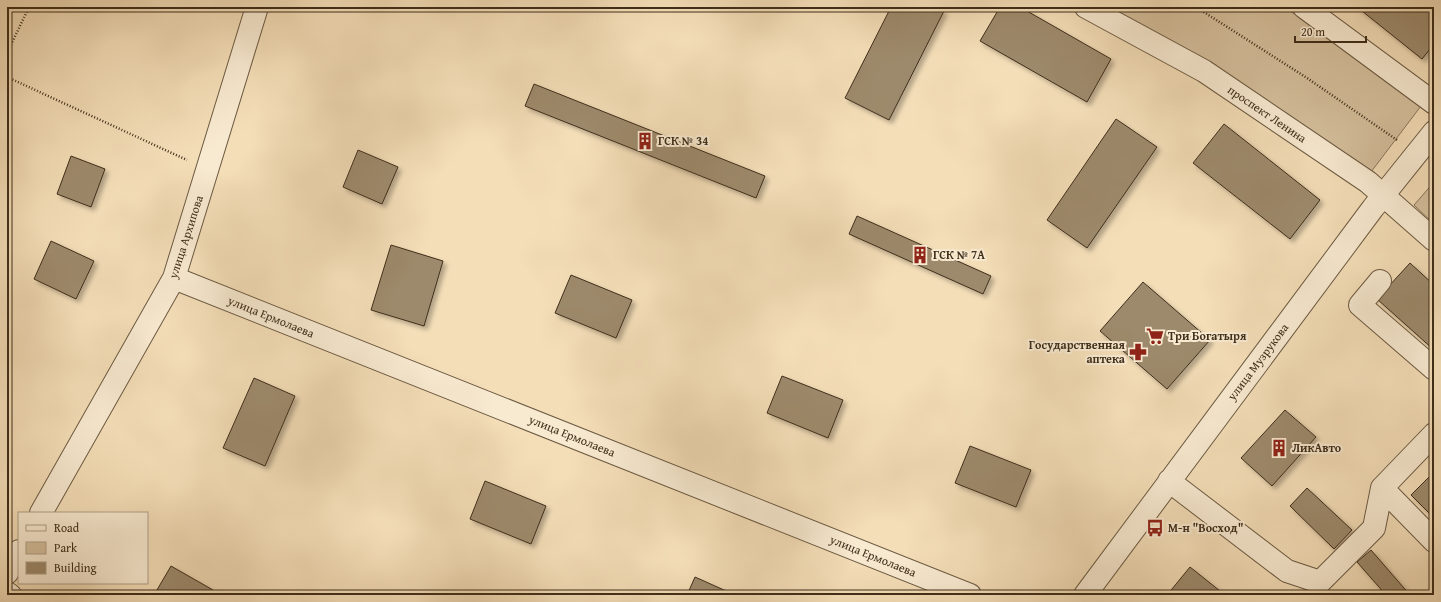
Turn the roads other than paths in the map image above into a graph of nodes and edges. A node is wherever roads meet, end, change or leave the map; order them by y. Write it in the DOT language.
graph roads {
  1 [pos="257,7"];
  2 [pos="1086,7"];
  3 [pos="1304,7"];
  4 [pos="1434,103"];
  5 [pos="1434,132"];
  6 [pos="1384,195"];
  7 [pos="1434,240"];
  8 [pos="174,278"];
  9 [pos="1380,281"];
  10 [pos="1434,369"];
  11 [pos="1434,434"];
  12 [pos="1169,481"];
  13 [pos="1382,488"];
  14 [pos="42,512"];
  15 [pos="1434,541"];
  16 [pos="18,553"];
  17 [pos="7,573"];
  18 [pos="7,593"];
  19 [pos="10,595"];
  20 [pos="970,595"];
  21 [pos="1085,595"];
  1 -- 8 [label="street, улица Архипова"];
  2 -- 6 [label="street, проспект Ленина"];
  3 -- 4 [label="street"];
  5 -- 6 [label="street, улица Музрукова"];
  6 -- 7 [label="street, проспект Ленина"];
  6 -- 12 [label="street, улица Музрукова"];
  8 -- 14 [label="street, улица Архипова"];
  8 -- 20 [label="street, улица Ермолаева"];
  9 -- 10 [label="street"];
  11 -- 13 [label="street"];
  12 -- 13 [label="street"];
  12 -- 21 [label="street, улица Музрукова"];
  13 -- 15 [label="street"];
  16 -- 17 [label="street"];
  18 -- 19 [label="street"];
}
